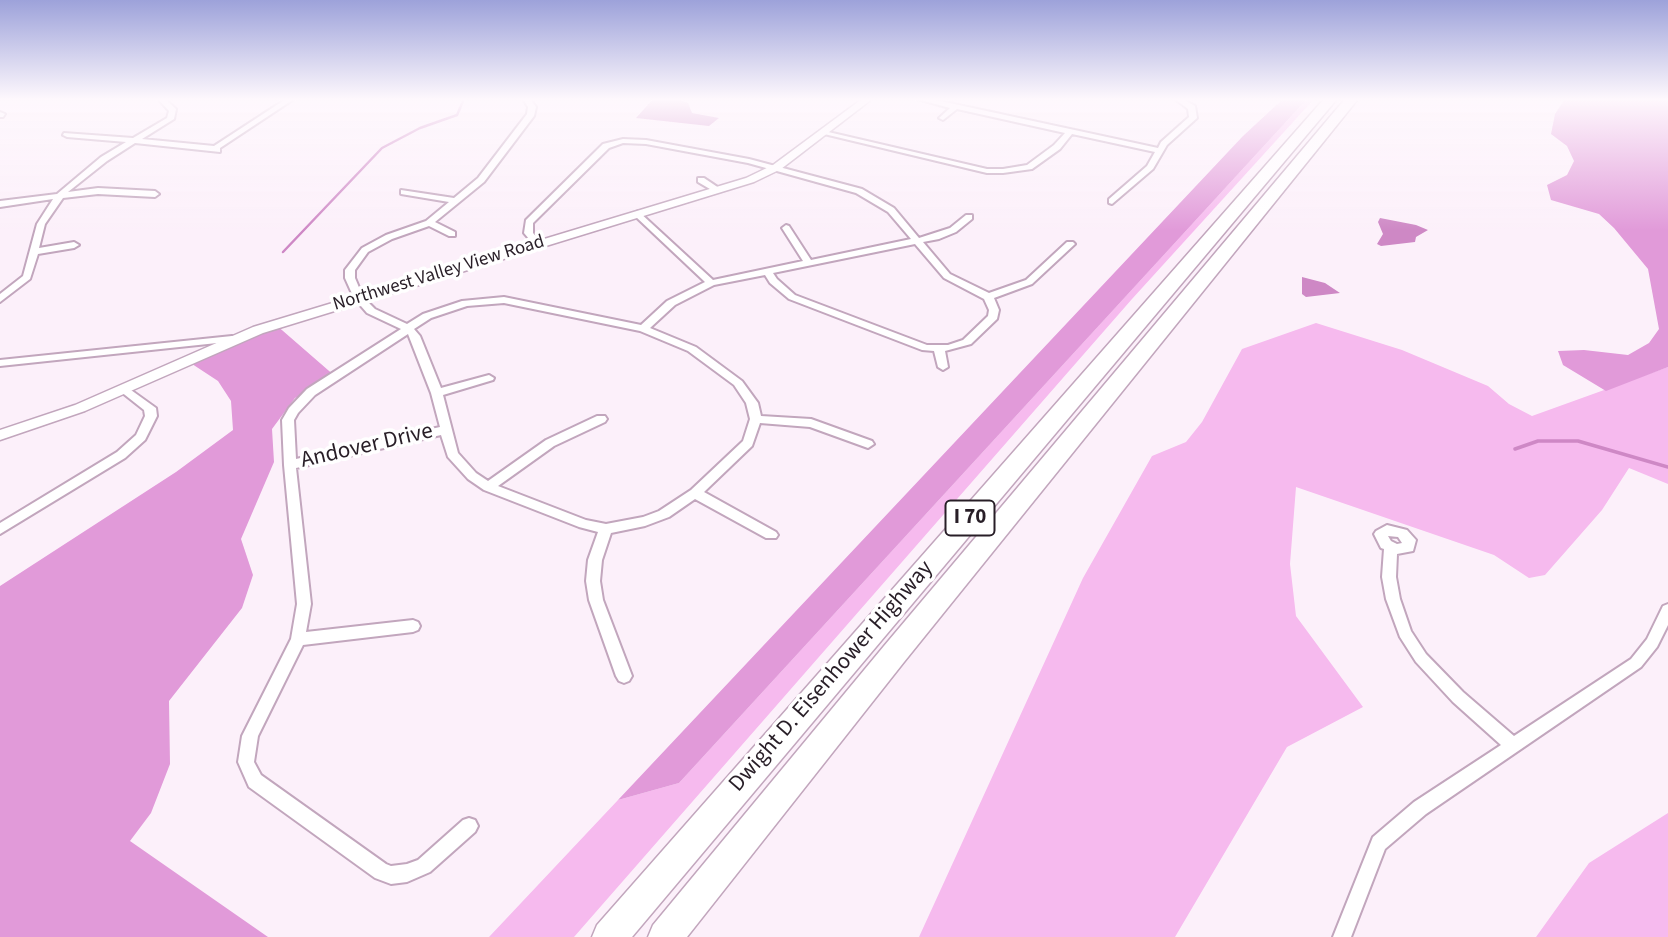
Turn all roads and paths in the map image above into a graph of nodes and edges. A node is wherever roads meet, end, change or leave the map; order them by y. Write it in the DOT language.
graph roads {
  1 [pos="131,143"];
  2 [pos="141,143"];
  3 [pos="225,143"];
  4 [pos="510,143"];
  5 [pos="622,143"];
  6 [pos="650,143"];
  7 [pos="811,143"];
  8 [pos="866,143"];
  9 [pos="1061,143"];
  10 [pos="1121,143"];
  11 [pos="1168,143"];
  12 [pos="1293,143"];
  13 [pos="1316,143"];
  14 [pos="1160,151"];
  15 [pos="777,167"];
  16 [pos="701,180"];
  17 [pos="718,190"];
  18 [pos="404,192"];
  19 [pos="62,193"];
  20 [pos="155,194"];
  21 [pos="457,201"];
  22 [pos="1112,201"];
  23 [pos="0,204"];
  24 [pos="638,214"];
  25 [pos="969,217"];
  26 [pos="429,223"];
  27 [pos="786,228"];
  28 [pos="452,234"];
  29 [pos="918,241"];
  30 [pos="538,244"];
  31 [pos="1070,244"];
  32 [pos="74,245"];
  33 [pos="34,252"];
  34 [pos="809,263"];
  35 [pos="767,271"];
  36 [pos="711,283"];
  37 [pos="12,291"];
  38 [pos="988,297"];
  39 [pos="359,298"];
  40 [pos="0,299"];
  41 [pos="408,328"];
  42 [pos="643,329"];
  43 [pos="232,339"];
  44 [pos="939,349"];
  45 [pos="0,363"];
  46 [pos="943,367"];
  47 [pos="489,378"];
  48 [pos="124,389"];
  49 [pos="437,393"];
  50 [pos="601,419"];
  51 [pos="756,419"];
  52 [pos="445,430"];
  53 [pos="0,435"];
  54 [pos="868,444"];
  55 [pos="290,465"];
  56 [pos="488,487"];
  57 [pos="695,493"];
  58 [pos="0,529"];
  59 [pos="606,529"];
  60 [pos="771,535"];
  61 [pos="1391,547"];
  62 [pos="1668,610"];
  63 [pos="413,626"];
  64 [pos="298,639"];
  65 [pos="624,676"];
  66 [pos="1514,746"];
  67 [pos="469,826"];
  68 [pos="609,937"];
  69 [pos="665,937"];
  70 [pos="1342,937"];
  1 -- 19 [label="street"];
  2 -- 3 [label="street"];
  4 -- 21 [label="street"];
  5 -- 30 [label="street"];
  6 -- 15 [label="street"];
  7 -- 15 [label="street, Northwest Valley View Road"];
  8 -- 9 [label="street"];
  10 -- 14 [label="street"];
  11 -- 14 [label="street"];
  12 -- 68 [label="highway, Dwight D. Eisenhower Highway / I 70"];
  13 -- 69 [label="highway, Dwight D. Eisenhower Highway / I 70"];
  14 -- 22 [label="street"];
  15 -- 17 [label="street, Northwest Valley View Road"];
  15 -- 29 [label="street"];
  16 -- 17 [label="street"];
  17 -- 24 [label="street, Northwest Valley View Road"];
  18 -- 21 [label="street"];
  19 -- 20 [label="street"];
  19 -- 23 [label="street"];
  19 -- 33 [label="street"];
  21 -- 26 [label="street"];
  24 -- 30 [label="street, Northwest Valley View Road"];
  24 -- 36 [label="street"];
  25 -- 29 [label="street"];
  26 -- 28 [label="street"];
  26 -- 39 [label="street"];
  27 -- 34 [label="street"];
  29 -- 34 [label="street"];
  29 -- 38 [label="street"];
  30 -- 39 [label="street, Northwest Valley View Road"];
  31 -- 38 [label="street"];
  32 -- 33 [label="street"];
  33 -- 37 [label="street"];
  34 -- 35 [label="street"];
  35 -- 36 [label="street"];
  35 -- 44 [label="street"];
  36 -- 42 [label="street"];
  37 -- 40 [label="street"];
  38 -- 44 [label="street"];
  39 -- 41 [label="street"];
  39 -- 43 [label="street, Northwest Valley View Road"];
  41 -- 42 [label="street"];
  41 -- 49 [label="street"];
  41 -- 55 [label="street"];
  42 -- 51 [label="street"];
  43 -- 45 [label="street"];
  43 -- 48 [label="street, Northwest Valley View Road"];
  44 -- 46 [label="street"];
  47 -- 49 [label="street"];
  48 -- 53 [label="street, Northwest Valley View Road"];
  48 -- 58 [label="street"];
  49 -- 52 [label="street"];
  50 -- 56 [label="street"];
  51 -- 54 [label="street"];
  51 -- 57 [label="street"];
  52 -- 55 [label="street, Andover Drive"];
  52 -- 56 [label="street"];
  55 -- 64 [label="street"];
  56 -- 59 [label="street"];
  57 -- 59 [label="street"];
  57 -- 60 [label="street"];
  59 -- 65 [label="street"];
  61 -- 66 [label="street"];
  62 -- 66 [label="street"];
  63 -- 64 [label="street"];
  64 -- 67 [label="street"];
  66 -- 70 [label="street"];
}
